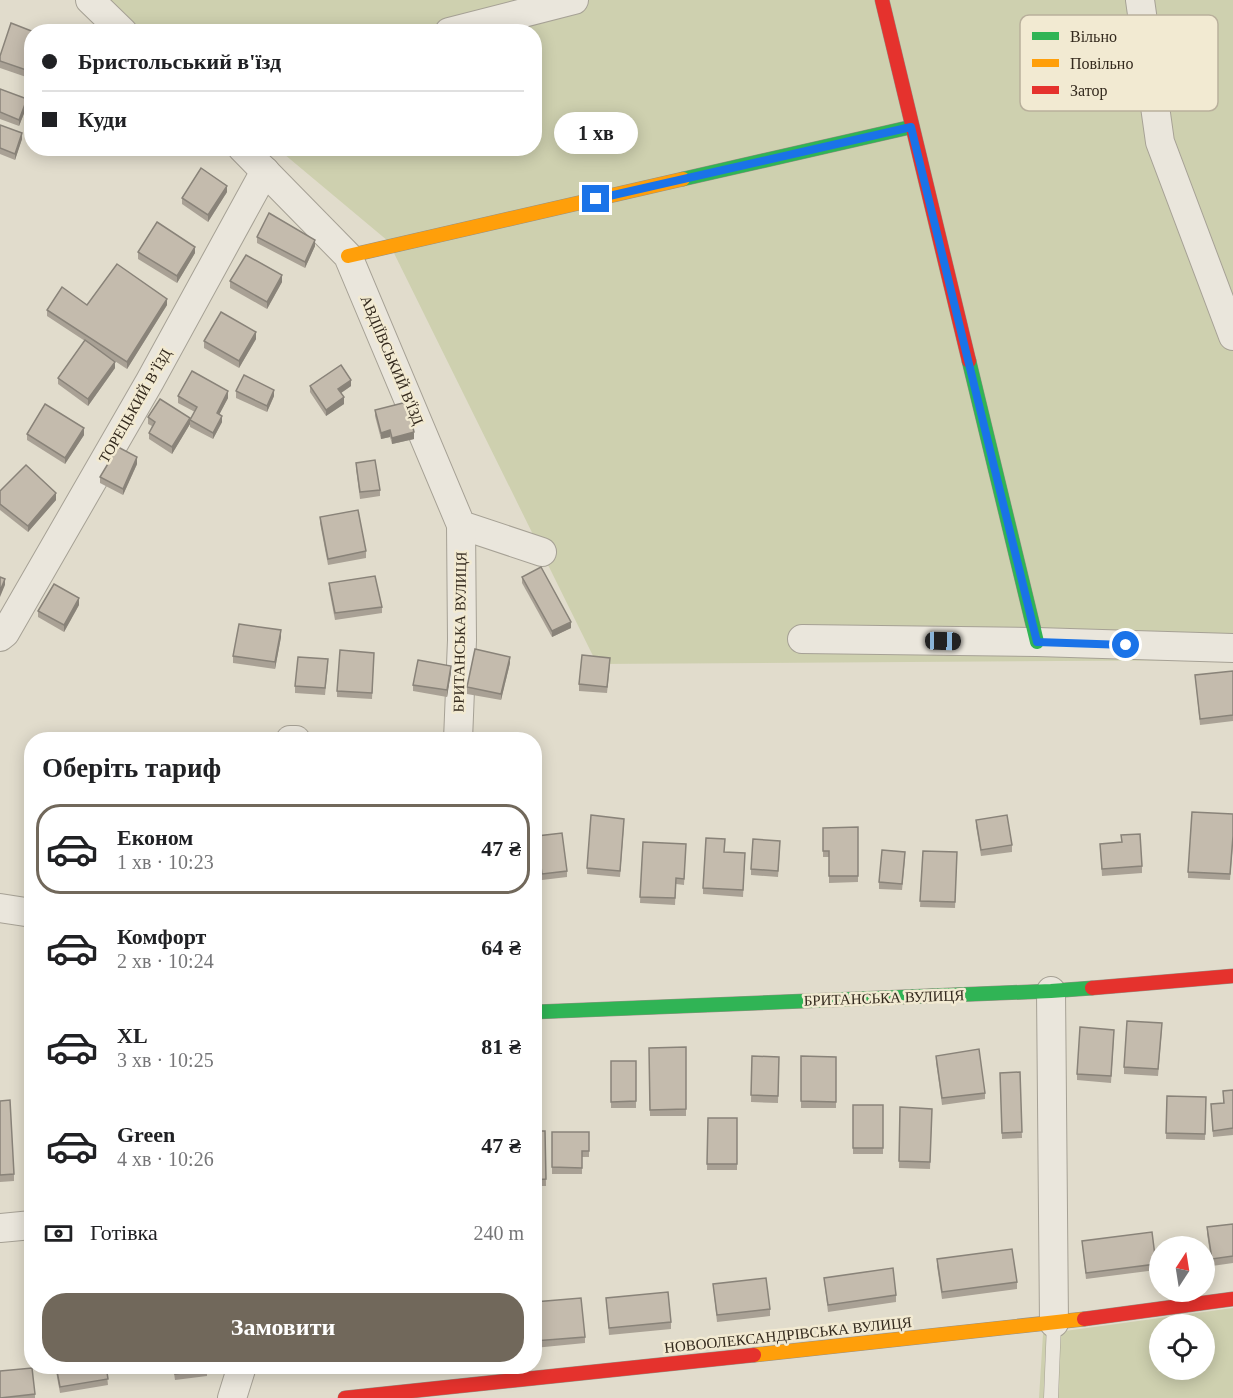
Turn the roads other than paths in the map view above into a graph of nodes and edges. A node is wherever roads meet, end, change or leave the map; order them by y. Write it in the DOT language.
graph roads {
  1 [pos="90,0"];
  2 [pos="574,0"];
  3 [pos="882,0"];
  4 [pos="1140,0"];
  5 [pos="1142,15"];
  6 [pos="115,24"];
  7 [pos="480,24"];
  8 [pos="1156,111"];
  9 [pos="911,127"];
  10 [pos="250,156"];
  11 [pos="265,171"];
  12 [pos="348,256"];
  13 [pos="1233,336"];
  14 [pos="461,525"];
  15 [pos="542,552"];
  16 [pos="0,637"];
  17 [pos="802,639"];
  18 [pos="1037,642"];
  19 [pos="1233,648"];
  20 [pos="458,732"];
  21 [pos="0,908"];
  22 [pos="24,912"];
  23 [pos="1233,976"];
  24 [pos="1052,991"];
  25 [pos="542,1012"];
  26 [pos="24,1226"];
  27 [pos="0,1228"];
  28 [pos="1233,1299"];
  29 [pos="1054,1323"];
  30 [pos="240,1374"];
  31 [pos="232,1398"];
  32 [pos="345,1398"];
  33 [pos="1051,1398"];
  1 -- 6 [label="street"];
  2 -- 7 [label="street"];
  3 -- 9 [label="street"];
  4 -- 5 [label="street"];
  8 -- 13 [label="street"];
  9 -- 12 [label="street"];
  9 -- 18 [label="street"];
  10 -- 11 [label="street, АВДІЇВСЬКИЙ В'ЇЗД"];
  11 -- 12 [label="street, АВДІЇВСЬКИЙ В'ЇЗД"];
  11 -- 16 [label="street, ТОРЕЦЬКИЙ В’ЇЗД"];
  12 -- 14 [label="street, АВДІЇВСЬКИЙ В'ЇЗД"];
  14 -- 15 [label="street"];
  14 -- 20 [label="street, БРИТАНСЬКА ВУЛИЦЯ"];
  17 -- 18 [label="street"];
  18 -- 19 [label="street"];
  21 -- 22 [label="street"];
  23 -- 24 [label="street, БРИТАНСЬКА ВУЛИЦЯ"];
  24 -- 25 [label="street, БРИТАНСЬКА ВУЛИЦЯ"];
  24 -- 29 [label="street"];
  26 -- 27 [label="street"];
  28 -- 29 [label="street, НОВООЛЕКСАНДРІВСЬКА ВУЛИЦЯ"];
  29 -- 32 [label="street, НОВООЛЕКСАНДРІВСЬКА ВУЛИЦЯ"];
  29 -- 33 [label="lane"];
  30 -- 31 [label="street"];
}
